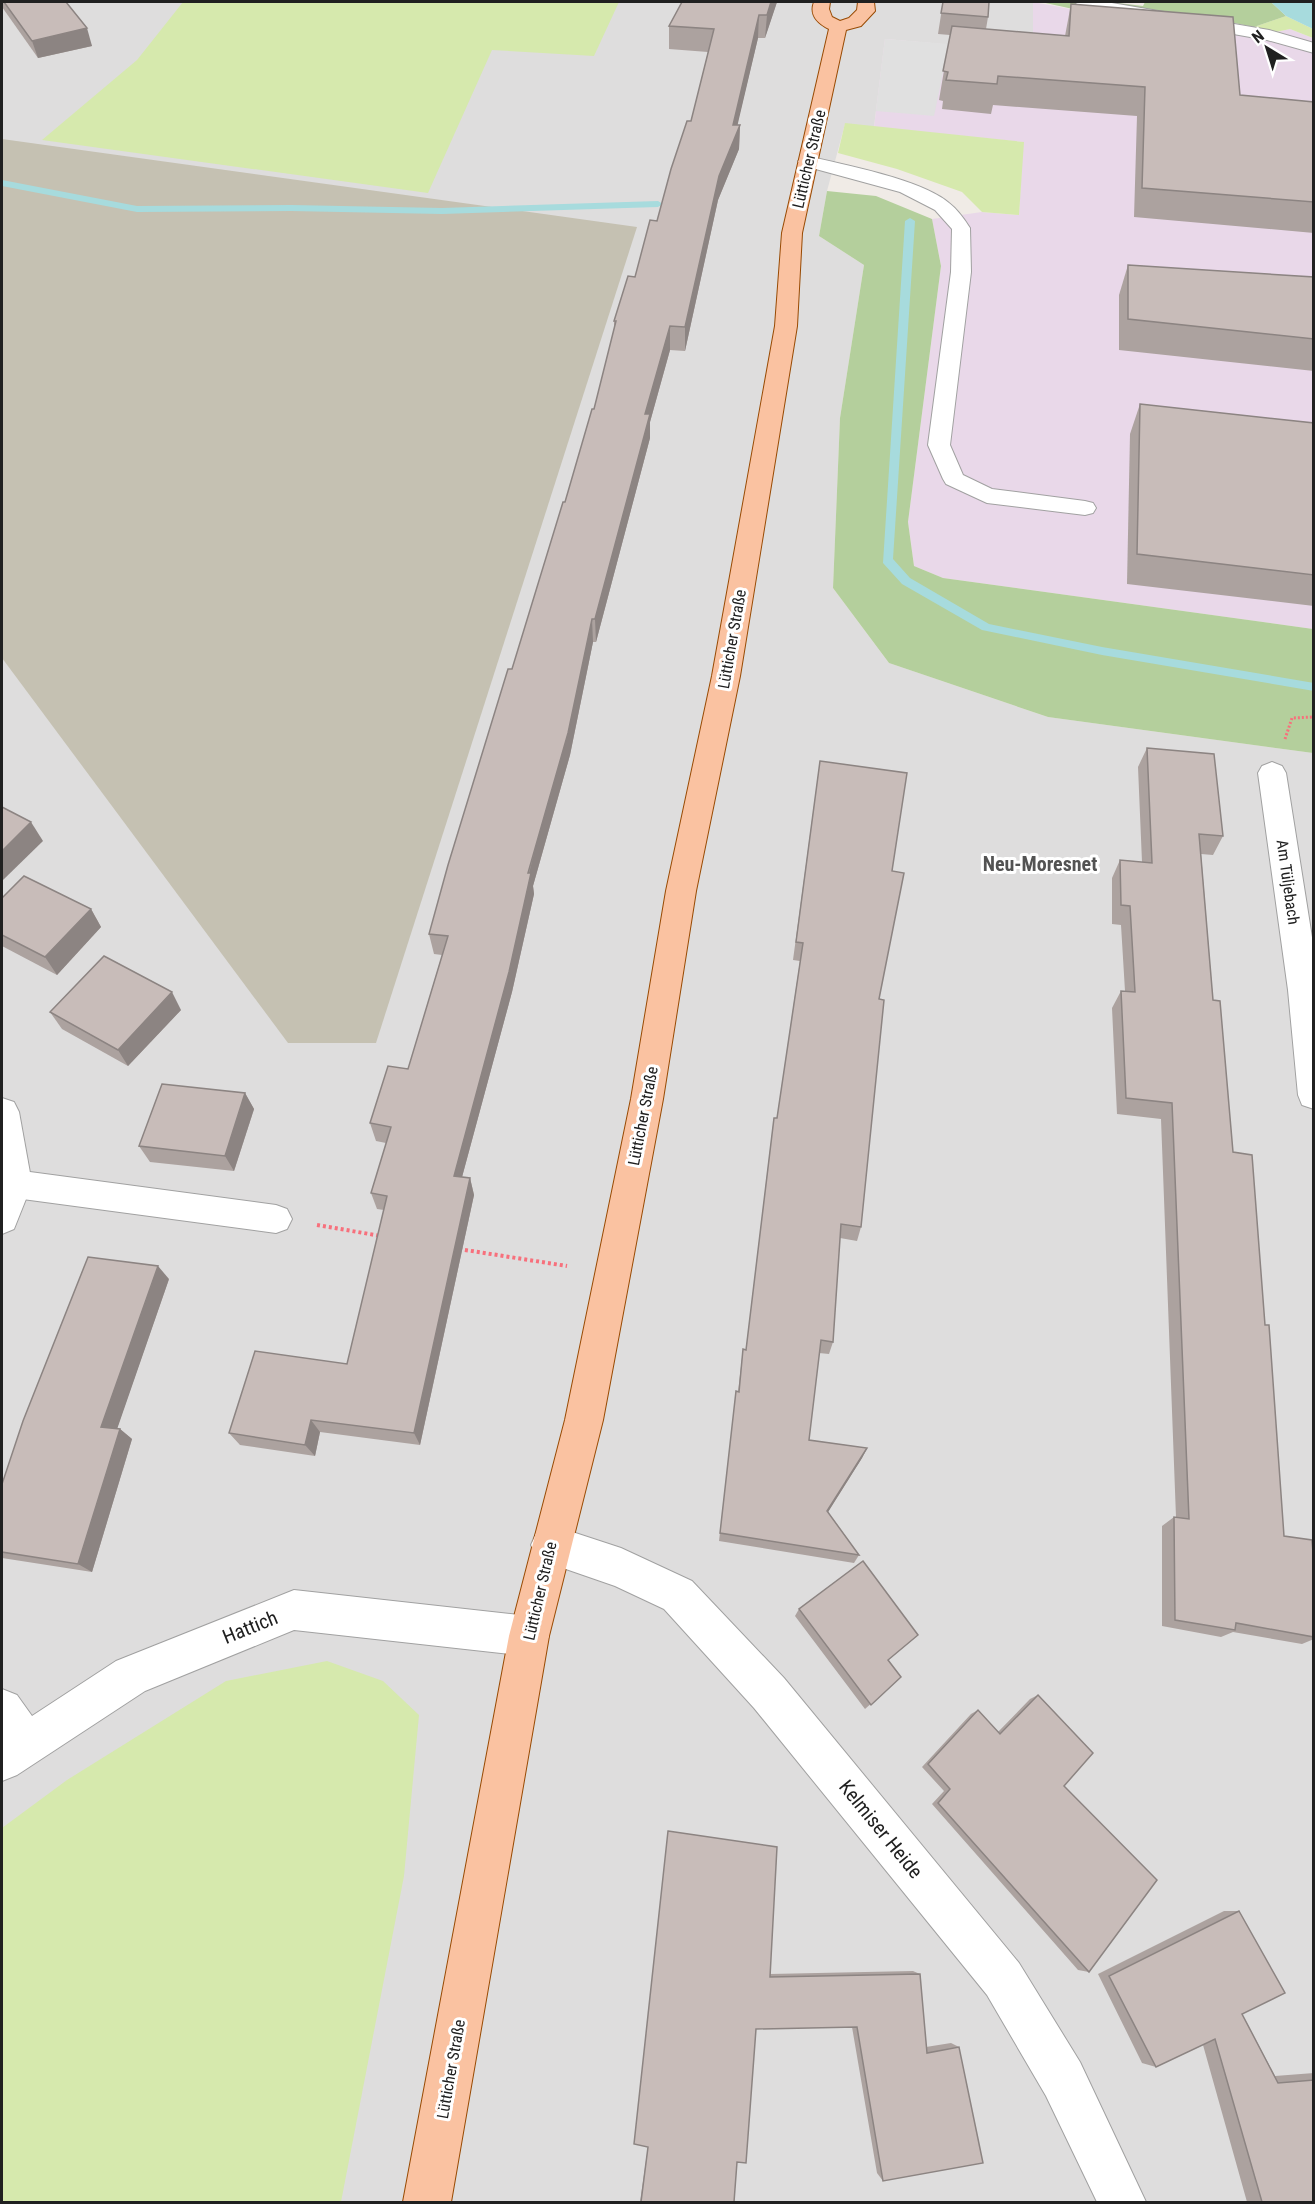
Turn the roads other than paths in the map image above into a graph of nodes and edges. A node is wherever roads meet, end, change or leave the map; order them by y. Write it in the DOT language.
graph roads {
  1 [pos="822,2"];
  2 [pos="866,2"];
  3 [pos="1082,2"];
  4 [pos="838,27"];
  5 [pos="1314,48"];
  6 [pos="807,161"];
  7 [pos="1085,508"];
  8 [pos="1272,773"];
  9 [pos="1309,991"];
  10 [pos="1314,1095"];
  11 [pos="2,1112"];
  12 [pos="15,1184"];
  13 [pos="2,1218"];
  14 [pos="276,1219"];
  15 [pos="551,1545"];
  16 [pos="529,1636"];
  17 [pos="2,1710"];
  18 [pos="14,1752"];
  19 [pos="427,2202"];
  20 [pos="1122,2202"];
  1 -- 4 [label="main road"];
  2 -- 4 [label="main road"];
  3 -- 5 [label="lane"];
  4 -- 6 [label="main road, Lütticher Straße"];
  6 -- 7 [label="lane"];
  6 -- 15 [label="main road, Lütticher Straße"];
  8 -- 9 [label="street, Am Tüljebach"];
  9 -- 10 [label="street, Am Tüljebach"];
  11 -- 12 [label="street"];
  12 -- 13 [label="street"];
  12 -- 14 [label="lane"];
  15 -- 16 [label="main road, Lütticher Straße"];
  15 -- 20 [label="street, Kelmiser Heide"];
  16 -- 18 [label="street, Hattich"];
  16 -- 19 [label="main road, Lütticher Straße"];
  17 -- 18 [label="street"];
}
